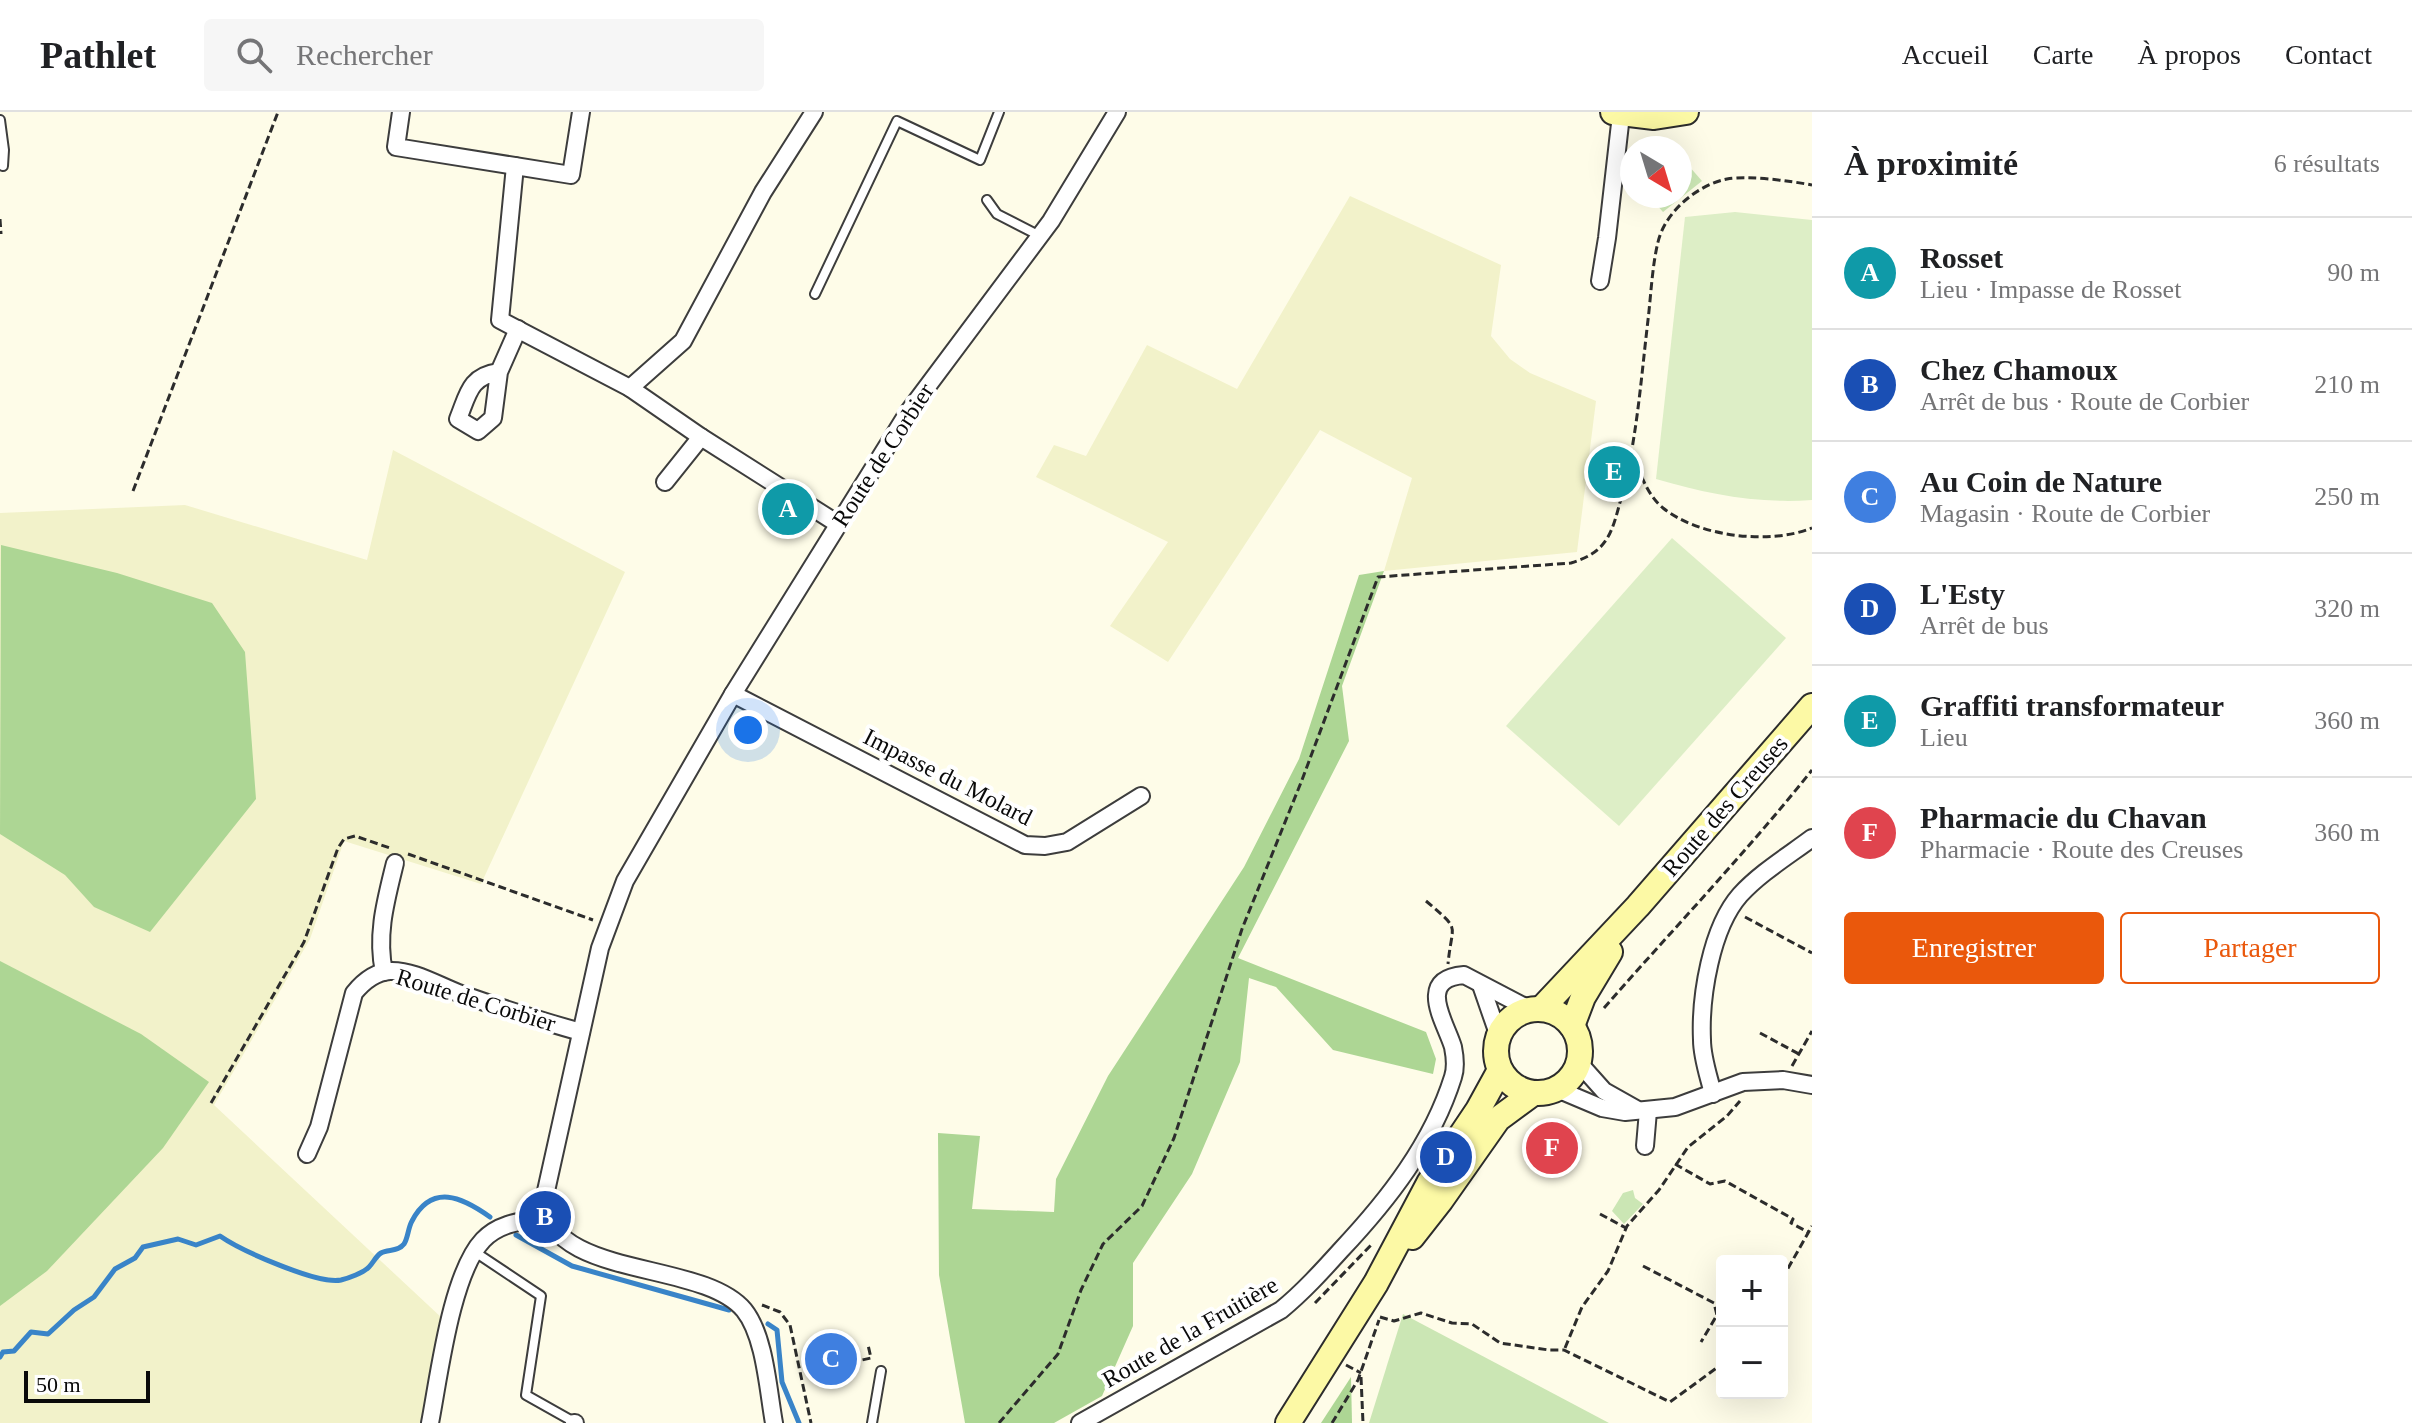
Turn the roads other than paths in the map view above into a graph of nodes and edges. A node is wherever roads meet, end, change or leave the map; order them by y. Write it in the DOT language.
graph roads {
  1 [pos="401,112"];
  2 [pos="581,112"];
  3 [pos="814,112"];
  4 [pos="999,112"];
  5 [pos="1117,112"];
  6 [pos="1686,112"];
  7 [pos="1618,113"];
  8 [pos="0,120"];
  9 [pos="3,166"];
  10 [pos="515,166"];
  11 [pos="987,200"];
  12 [pos="1040,236"];
  13 [pos="1600,281"];
  14 [pos="815,294"];
  15 [pos="518,329"];
  16 [pos="499,372"];
  17 [pos="630,388"];
  18 [pos="701,437"];
  19 [pos="665,482"];
  20 [pos="838,524"];
  21 [pos="733,694"];
  22 [pos="1812,706"];
  23 [pos="1141,796"];
  24 [pos="1812,838"];
  25 [pos="395,863"];
  26 [pos="1638,906"];
  27 [pos="384,972"];
  28 [pos="1481,985"];
  29 [pos="1536,1008"];
  30 [pos="1572,1026"];
  31 [pos="581,1032"];
  32 [pos="1498,1034"];
  33 [pos="1579,1063"];
  34 [pos="1500,1070"];
  35 [pos="1812,1085"];
  36 [pos="1557,1089"];
  37 [pos="1532,1094"];
  38 [pos="1713,1094"];
  39 [pos="1643,1110"];
  40 [pos="1645,1146"];
  41 [pos="307,1154"];
  42 [pos="545,1217"];
  43 [pos="474,1252"];
  44 [pos="1376,1283"];
  45 [pos="881,1371"];
  46 [pos="430,1423"];
  47 [pos="574,1423"];
  48 [pos="774,1423"];
  49 [pos="872,1423"];
  50 [pos="1080,1423"];
  51 [pos="1288,1423"];
  1 -- 10 [label="street"];
  2 -- 10 [label="street"];
  3 -- 17 [label="street"];
  4 -- 14 [label="lane"];
  5 -- 12 [label="street, Route de Corbier"];
  6 -- 7 [label="main road"];
  7 -- 13 [label="street"];
  8 -- 9 [label="lane"];
  10 -- 15 [label="street"];
  11 -- 12 [label="lane"];
  12 -- 20 [label="street, Route de Corbier"];
  15 -- 16 [label="street"];
  15 -- 17 [label="street"];
  17 -- 18 [label="street"];
  18 -- 19 [label="street"];
  18 -- 20 [label="street"];
  20 -- 21 [label="street, Route de Corbier"];
  21 -- 23 [label="street, Impasse du Molard"];
  21 -- 31 [label="street, Route de Corbier"];
  22 -- 26 [label="main road, Route des Creuses"];
  24 -- 38 [label="street"];
  25 -- 27 [label="street"];
  26 -- 29 [label="main road, Route des Creuses"];
  26 -- 30 [label="main road, Route des Creuses"];
  27 -- 31 [label="street, Route de Corbier"];
  27 -- 41 [label="street, Route de Corbier"];
  28 -- 29 [label="street"];
  28 -- 32 [label="street"];
  28 -- 50 [label="street, Route de la Fruitière"];
  29 -- 30 [label="main road"];
  29 -- 32 [label="main road, Route des Creuses"];
  30 -- 33 [label="main road"];
  31 -- 42 [label="street, Route de Corbier"];
  32 -- 34 [label="main road"];
  33 -- 36 [label="main road"];
  33 -- 39 [label="street"];
  34 -- 37 [label="main road"];
  34 -- 44 [label="main road"];
  35 -- 38 [label="street"];
  36 -- 37 [label="main road"];
  36 -- 39 [label="street"];
  37 -- 44 [label="main road"];
  38 -- 39 [label="street"];
  39 -- 40 [label="street"];
  42 -- 43 [label="street"];
  42 -- 48 [label="street"];
  43 -- 46 [label="street"];
  43 -- 47 [label="lane"];
  44 -- 51 [label="main road"];
  45 -- 49 [label="lane"];
}
